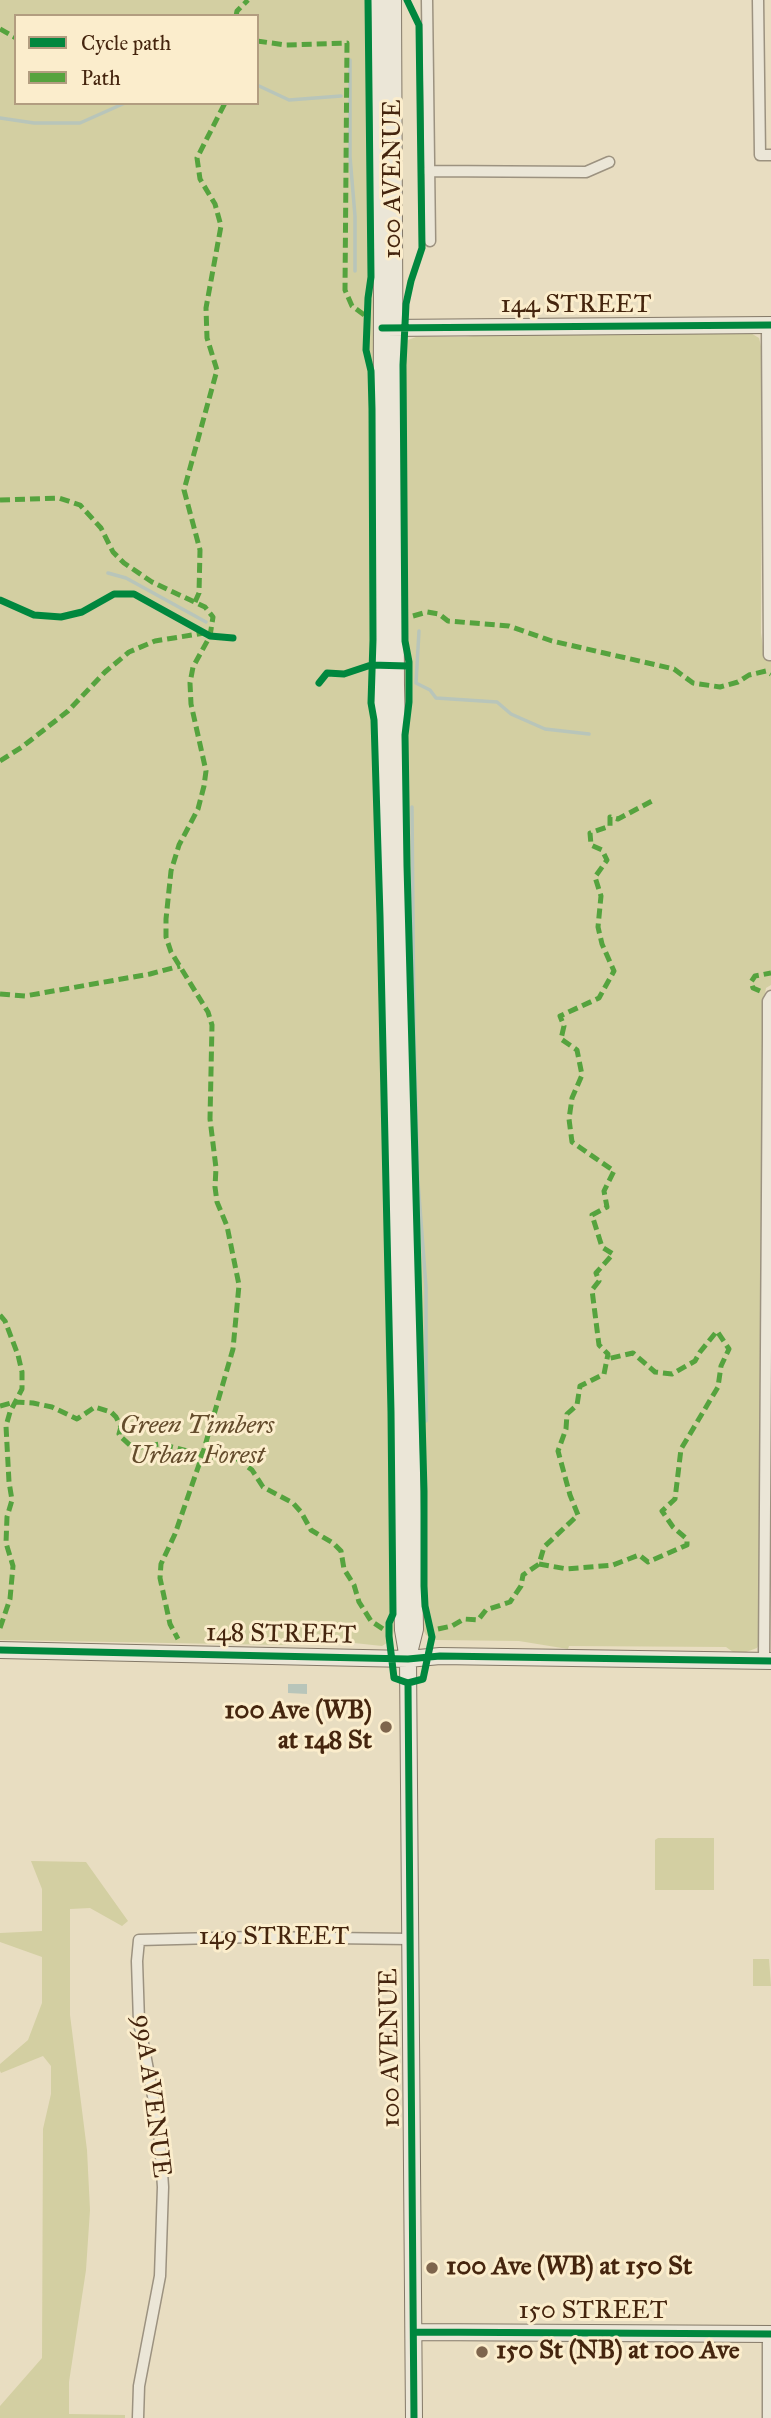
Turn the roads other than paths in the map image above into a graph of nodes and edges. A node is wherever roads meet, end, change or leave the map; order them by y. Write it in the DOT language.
graph roads {
  1 [pos="379,0"];
  2 [pos="393,0"];
  3 [pos="427,0"];
  4 [pos="758,0"];
  5 [pos="765,155"];
  6 [pos="609,162"];
  7 [pos="428,171"];
  8 [pos="430,241"];
  9 [pos="769,325"];
  10 [pos="388,328"];
  11 [pos="769,505"];
  12 [pos="770,655"];
  13 [pos="771,996"];
  14 [pos="768,1484"];
  15 [pos="0,1650"];
  16 [pos="408,1658"];
  17 [pos="768,1661"];
  18 [pos="410,1939"];
  19 [pos="139,1940"];
  20 [pos="414,2332"];
  21 [pos="771,2334"];
  22 [pos="138,2418"];
  23 [pos="414,2418"];
  24 [pos="770,2418"];
  1 -- 10 [label="main road, 100 AVENUE"];
  2 -- 10 [label="main road, 100 AVENUE"];
  3 -- 7 [label="street, 100 AVENUE"];
  4 -- 5 [label="street"];
  6 -- 7 [label="street"];
  7 -- 8 [label="street, 100 AVENUE"];
  9 -- 10 [label="main road, 144 STREET"];
  9 -- 11 [label="street"];
  10 -- 16 [label="main road, 100 AVENUE"];
  11 -- 12 [label="street"];
  13 -- 14 [label="street"];
  14 -- 17 [label="street"];
  15 -- 16 [label="main road, 148 STREET"];
  16 -- 17 [label="main road, 148 STREET"];
  16 -- 18 [label="main road, 100 AVENUE"];
  18 -- 19 [label="street, 149 STREET"];
  18 -- 20 [label="main road, 100 AVENUE"];
  19 -- 22 [label="street, 99A AVENUE"];
  20 -- 21 [label="main road, 150 STREET"];
  20 -- 23 [label="main road, 100 AVENUE"];
  21 -- 24 [label="street"];
}
